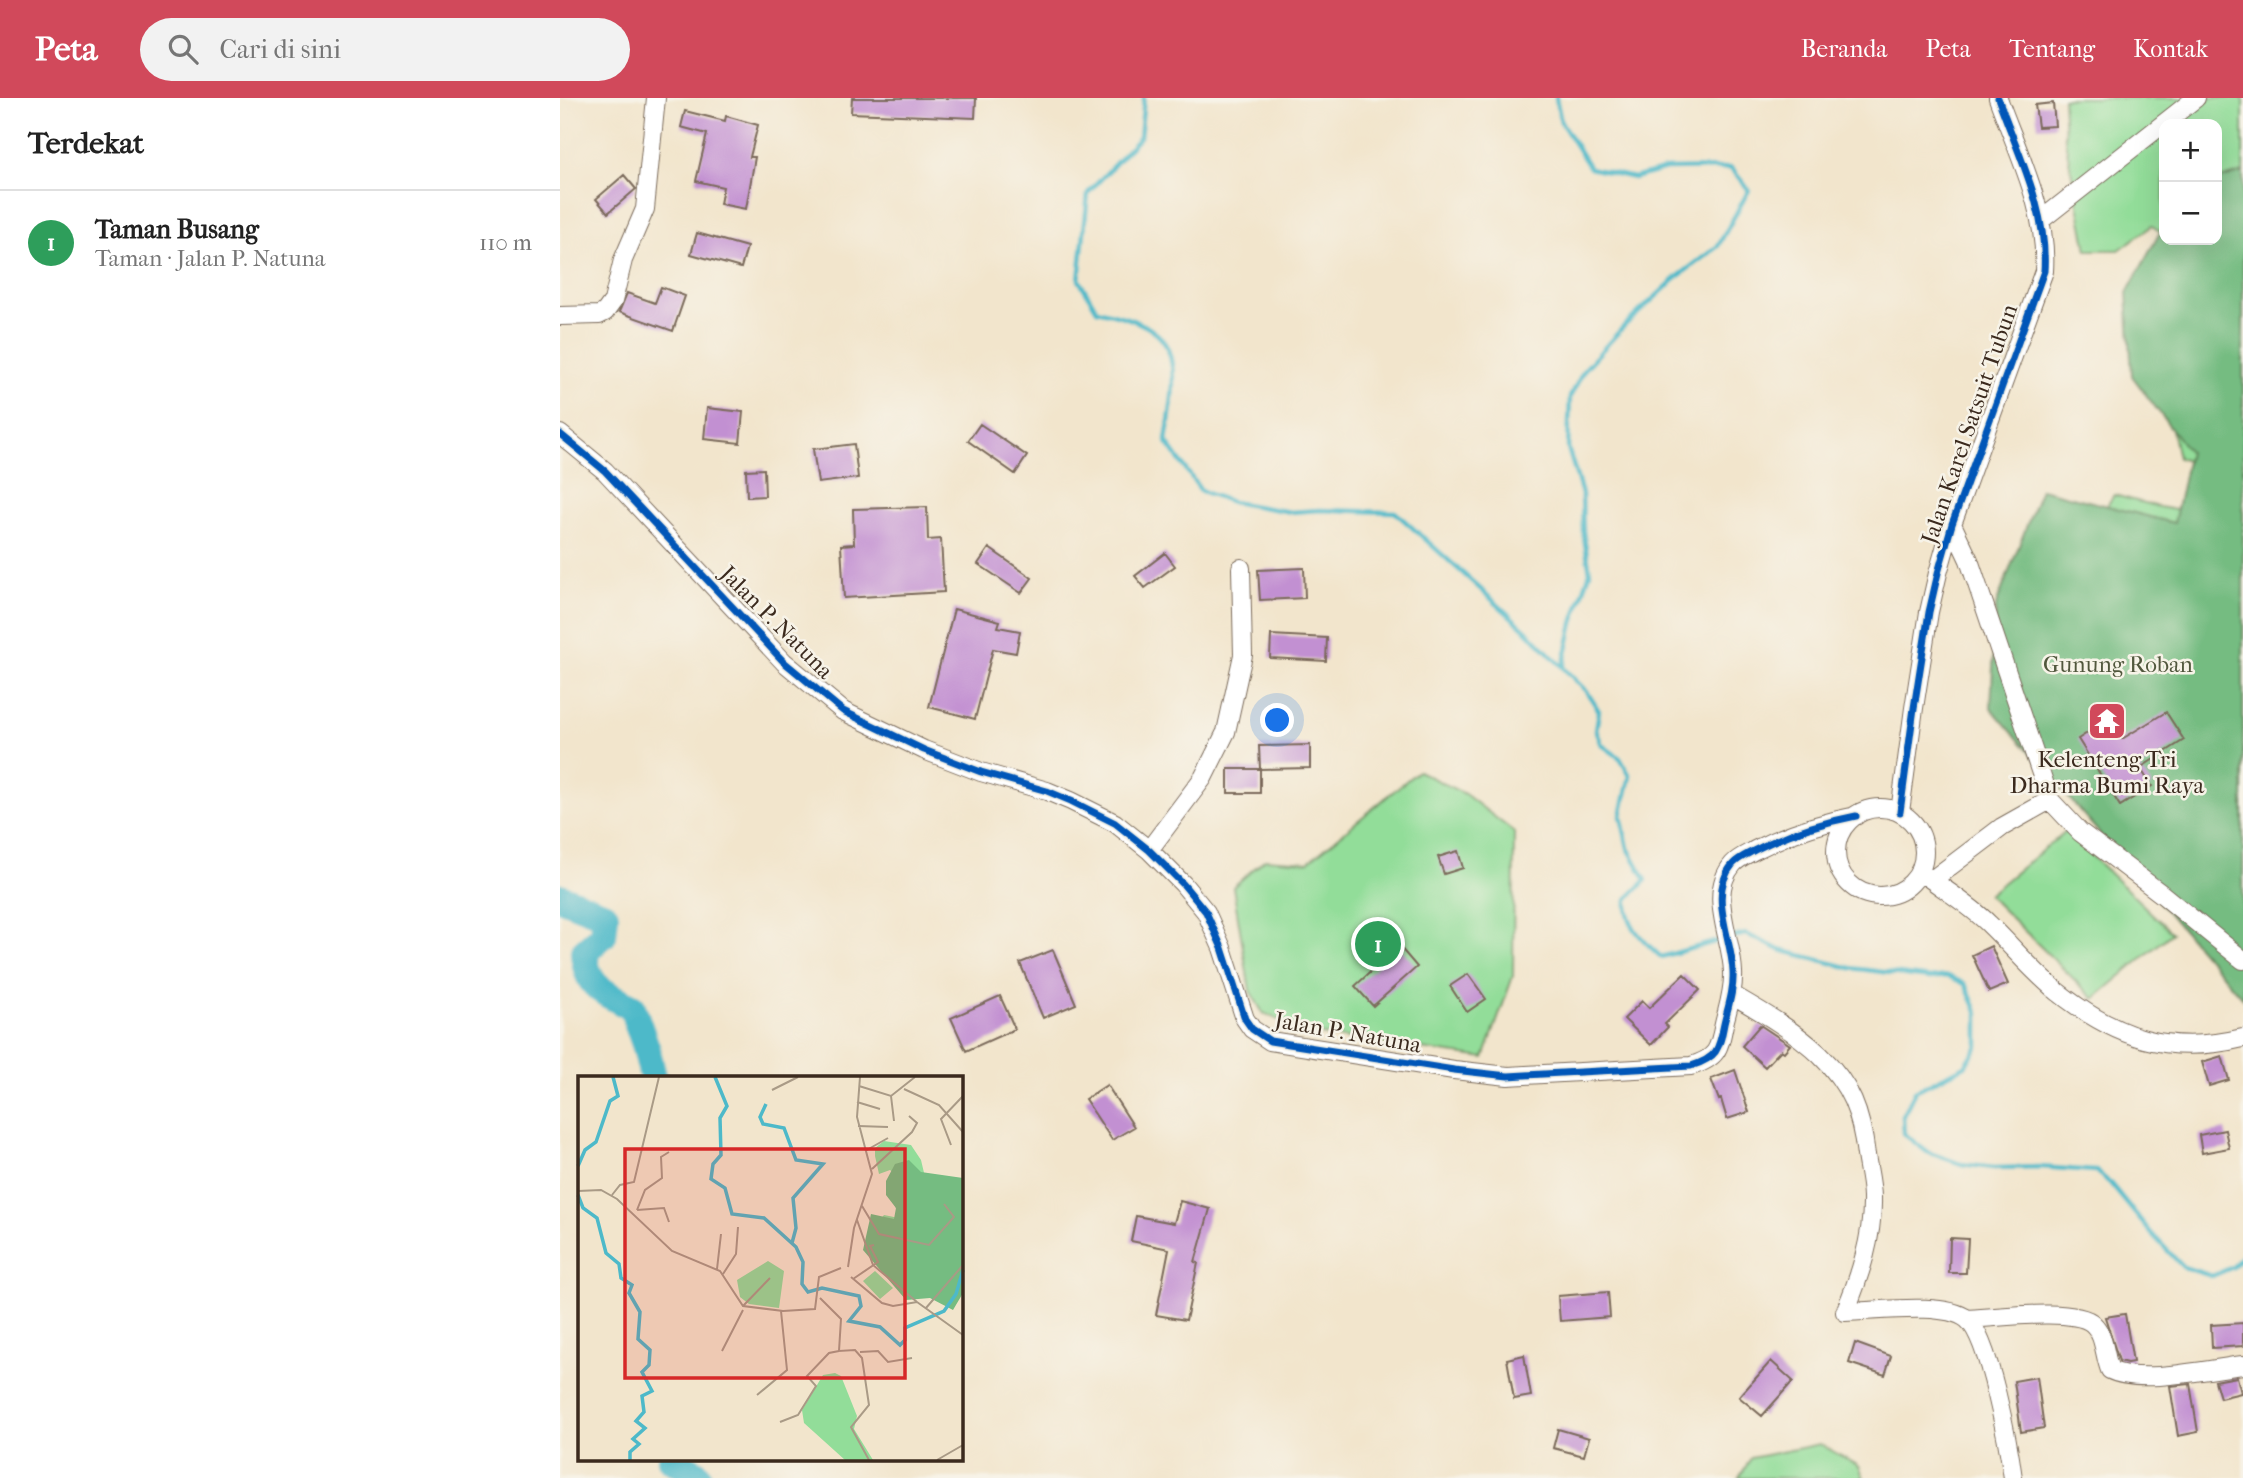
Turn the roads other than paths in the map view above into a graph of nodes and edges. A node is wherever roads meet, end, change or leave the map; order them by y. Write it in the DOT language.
graph roads {
  1 [pos="656,98"];
  2 [pos="1998,98"];
  3 [pos="2196,98"];
  4 [pos="2041,220"];
  5 [pos="560,316"];
  6 [pos="560,434"];
  7 [pos="1952,524"];
  8 [pos="1241,568"];
  9 [pos="2050,800"];
  10 [pos="1900,812"];
  11 [pos="1856,816"];
  12 [pos="1149,850"];
  13 [pos="1926,876"];
  14 [pos="2243,961"];
  15 [pos="1731,994"];
  16 [pos="2243,1038"];
  17 [pos="1967,1319"];
  18 [pos="2243,1365"];
  19 [pos="2013,1478"];
  1 -- 5 [label="street"];
  2 -- 4 [label="street, Jalan Karel Satsuit Tubun"];
  3 -- 4 [label="street"];
  4 -- 7 [label="street, Jalan Karel Satsuit Tubun"];
  6 -- 12 [label="street, Jalan P. Natuna"];
  7 -- 9 [label="street"];
  7 -- 10 [label="street, Jalan Karel Satsuit Tubun"];
  8 -- 12 [label="street"];
  9 -- 13 [label="street"];
  9 -- 14 [label="street"];
  10 -- 11 [label="street"];
  10 -- 13 [label="street"];
  11 -- 13 [label="street"];
  11 -- 15 [label="street, Jalan P. Natuna"];
  12 -- 15 [label="street, Jalan P. Natuna"];
  13 -- 16 [label="street"];
  15 -- 17 [label="street"];
  17 -- 18 [label="street"];
  17 -- 19 [label="street"];
}
